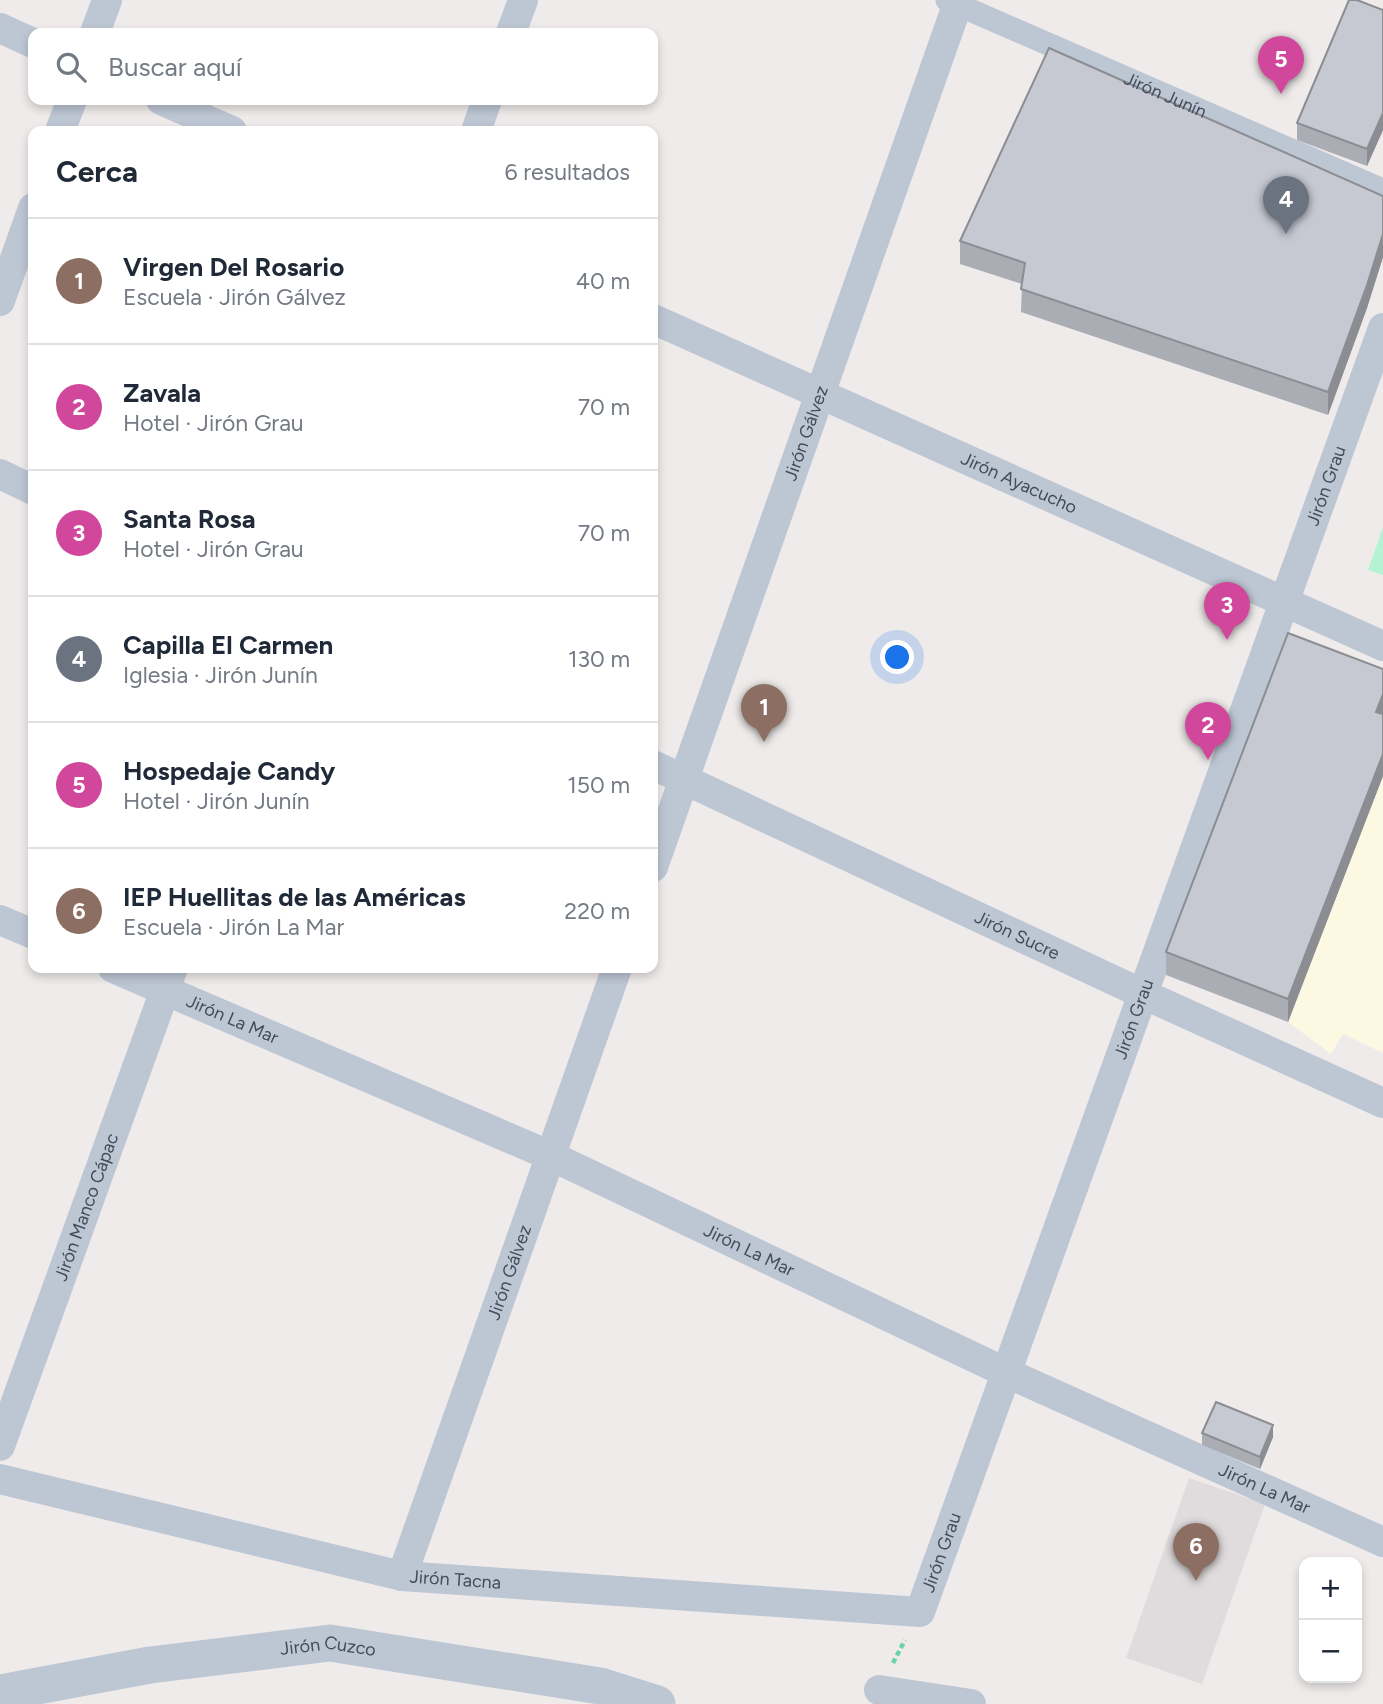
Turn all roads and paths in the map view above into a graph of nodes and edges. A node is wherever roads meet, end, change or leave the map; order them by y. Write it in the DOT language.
graph roads {
  1 [pos="107,0"];
  2 [pos="523,0"];
  3 [pos="955,2"];
  4 [pos="0,28"];
  5 [pos="97,28"];
  6 [pos="513,28"];
  7 [pos="28,41"];
  8 [pos="70,105"];
  9 [pos="172,105"];
  10 [pos="485,105"];
  11 [pos="62,126"];
  12 [pos="221,126"];
  13 [pos="478,126"];
  14 [pos="1383,190"];
  15 [pos="28,222"];
  16 [pos="0,301"];
  17 [pos="658,321"];
  18 [pos="1383,328"];
  19 [pos="820,394"];
  20 [pos="0,474"];
  21 [pos="28,488"];
  22 [pos="1284,602"];
  23 [pos="1383,646"];
  24 [pos="658,767"];
  25 [pos="684,779"];
  26 [pos="658,853"];
  27 [pos="0,920"];
  28 [pos="28,932"];
  29 [pos="138,973"];
  30 [pos="615,973"];
  31 [pos="169,979"];
  32 [pos="1143,994"];
  33 [pos="1383,1103"];
  34 [pos="551,1156"];
  35 [pos="1007,1373"];
  36 [pos="0,1446"];
  37 [pos="0,1479"];
  38 [pos="1383,1542"];
  39 [pos="402,1576"];
  40 [pos="920,1612"];
  41 [pos="878,1690"];
  42 [pos="0,1693"];
  43 [pos="597,1695"];
  44 [pos="657,1704"];
  45 [pos="971,1704"];
  1 -- 5 [label="street"];
  2 -- 6 [label="street"];
  3 -- 14 [label="street, Jirón Junín"];
  3 -- 19 [label="street, Jirón Gálvez"];
  4 -- 7 [label="street"];
  8 -- 11 [label="street"];
  9 -- 12 [label="street"];
  10 -- 13 [label="street"];
  15 -- 16 [label="street"];
  17 -- 19 [label="street, Jirón Ayacucho"];
  18 -- 22 [label="street, Jirón Grau"];
  19 -- 22 [label="street, Jirón Ayacucho"];
  19 -- 25 [label="street, Jirón Gálvez"];
  20 -- 21 [label="street"];
  22 -- 23 [label="street, Jirón Ayacucho"];
  22 -- 32 [label="street, Jirón Grau"];
  24 -- 25 [label="street, Jirón Sucre"];
  25 -- 26 [label="street, Jirón Gálvez"];
  25 -- 32 [label="street, Jirón Sucre"];
  27 -- 28 [label="street"];
  29 -- 31 [label="street, Jirón La Mar"];
  30 -- 34 [label="street, Jirón Gálvez"];
  31 -- 34 [label="street, Jirón La Mar"];
  31 -- 36 [label="street, Jirón Manco Cápac"];
  32 -- 33 [label="street, Jirón Sucre"];
  32 -- 35 [label="street, Jirón Grau"];
  34 -- 35 [label="street, Jirón La Mar"];
  34 -- 39 [label="street, Jirón Gálvez"];
  35 -- 38 [label="street, Jirón La Mar"];
  35 -- 40 [label="street, Jirón Grau"];
  37 -- 39 [label="street, Jirón Tacna"];
  39 -- 40 [label="street, Jirón Tacna"];
  40 -- 41 [label="path, Jirón Grau"];
  41 -- 45 [label="street"];
  42 -- 43 [label="street, Jirón Cuzco"];
  43 -- 44 [label="street, Jirón Cuzco"];
}
